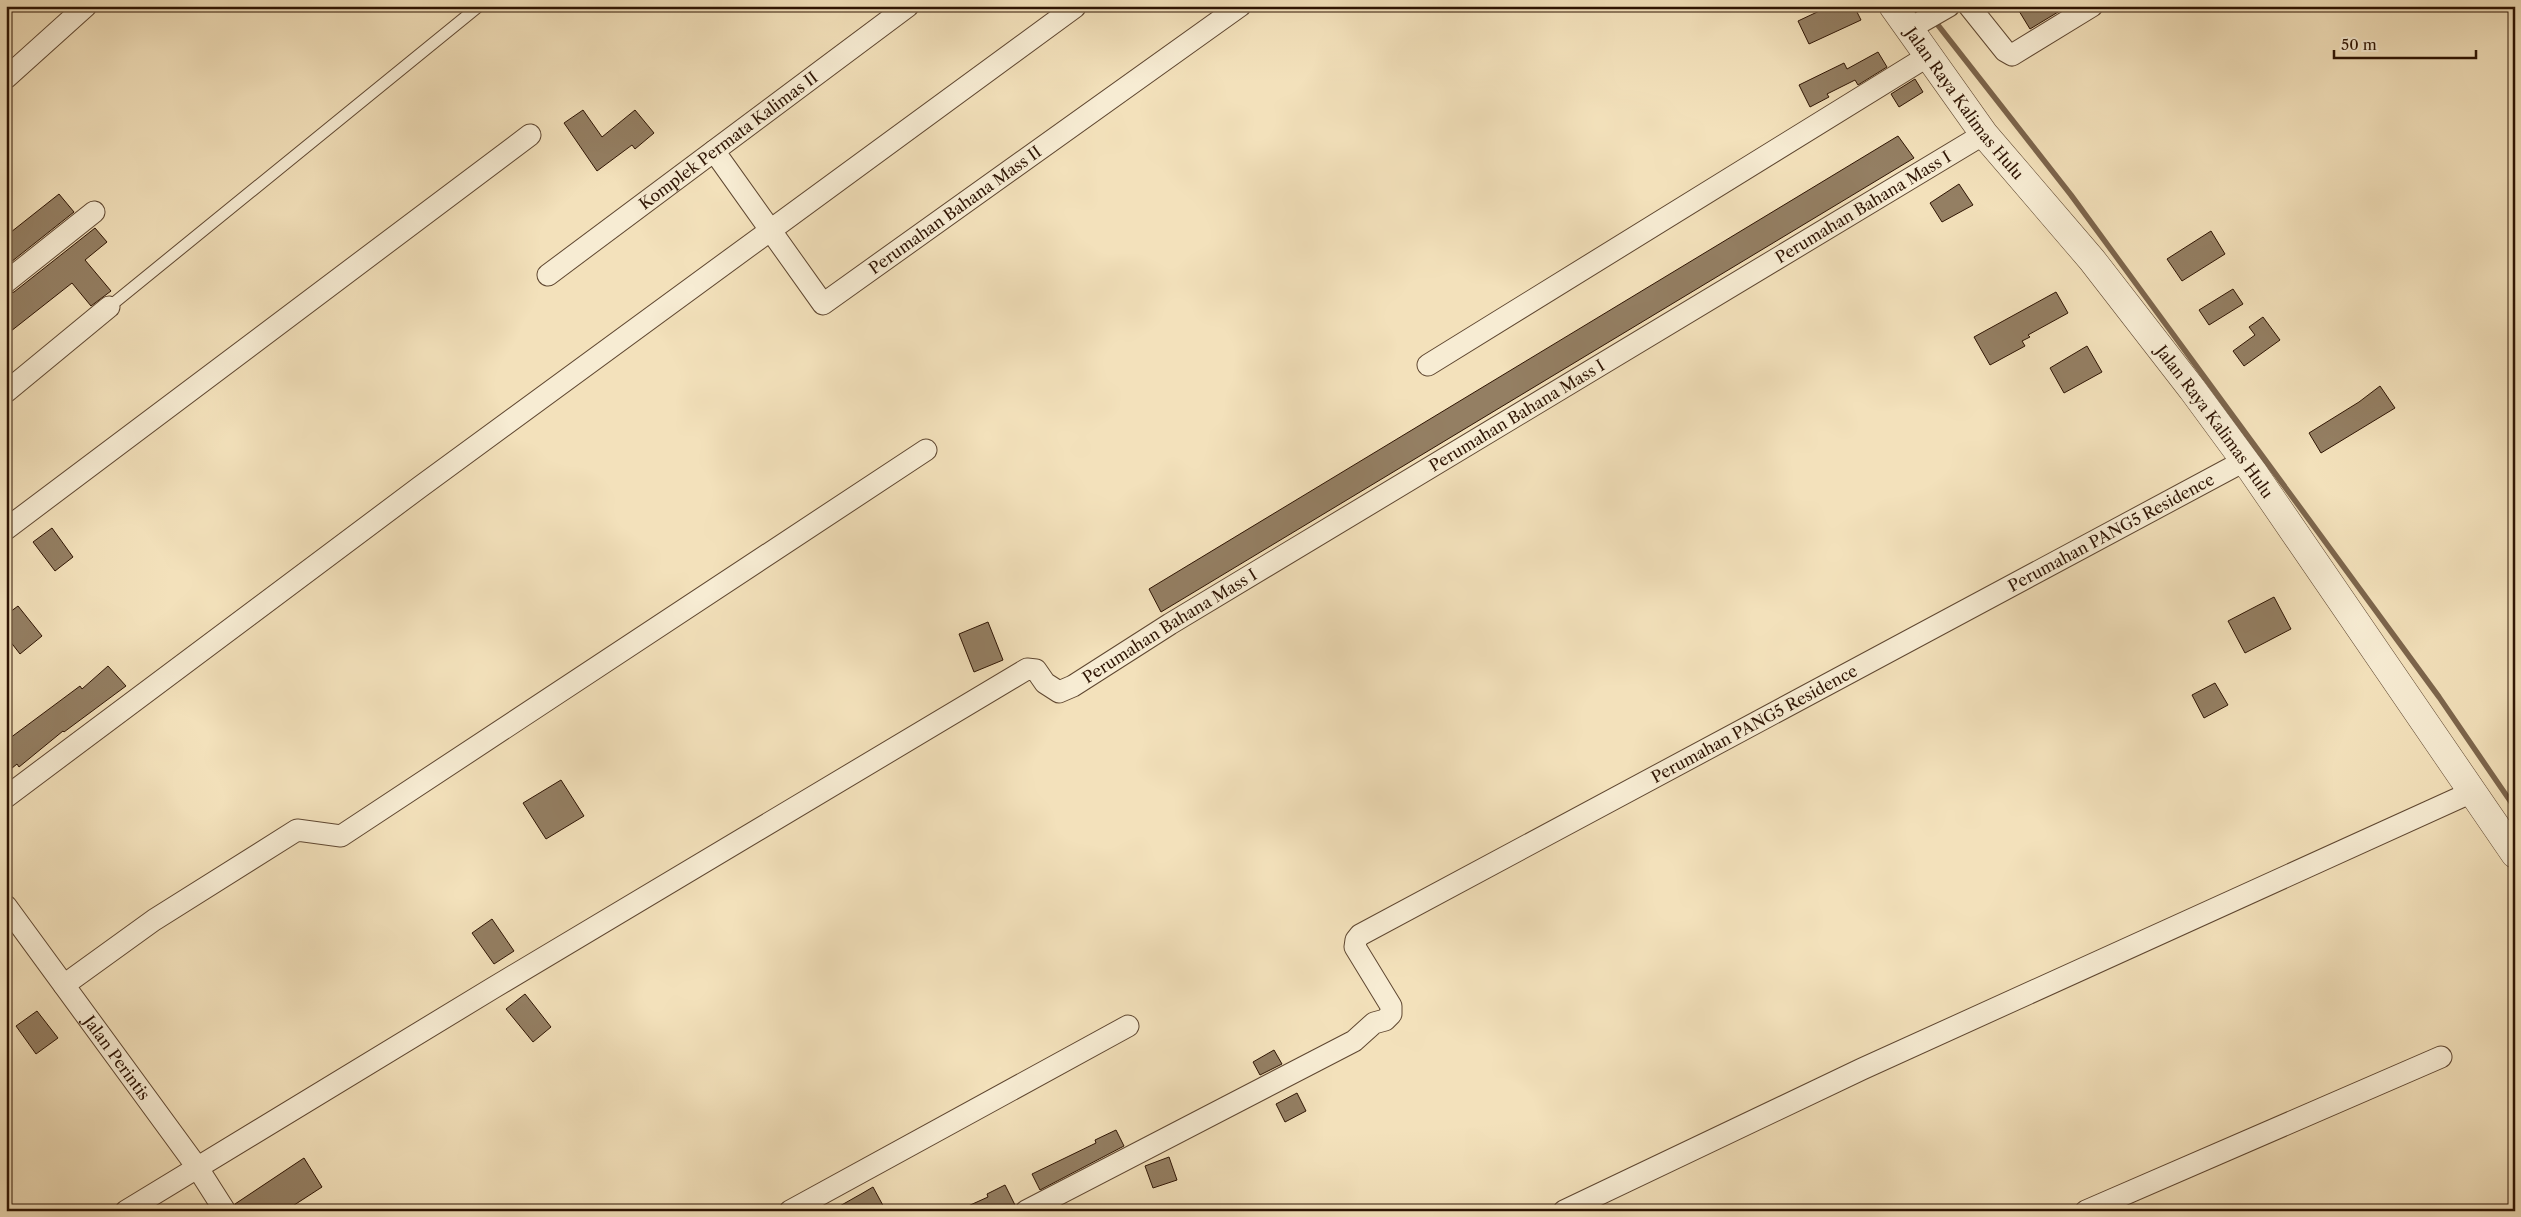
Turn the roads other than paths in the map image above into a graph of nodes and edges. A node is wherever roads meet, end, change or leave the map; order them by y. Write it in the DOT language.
graph roads {
  1 [pos="86,6"];
  2 [pos="479,6"];
  3 [pos="908,6"];
  4 [pos="1240,6"];
  5 [pos="1893,6"];
  6 [pos="1969,6"];
  7 [pos="2092,6"];
  8 [pos="1075,7"];
  9 [pos="1930,17"];
  10 [pos="1928,56"];
  11 [pos="6,78"];
  12 [pos="1984,134"];
  13 [pos="530,135"];
  14 [pos="714,151"];
  15 [pos="94,212"];
  16 [pos="771,230"];
  17 [pos="548,275"];
  18 [pos="6,282"];
  19 [pos="109,308"];
  20 [pos="1428,365"];
  21 [pos="6,392"];
  22 [pos="926,450"];
  23 [pos="2244,460"];
  24 [pos="6,530"];
  25 [pos="2472,792"];
  26 [pos="6,797"];
  27 [pos="2515,854"];
  28 [pos="6,906"];
  29 [pos="64,985"];
  30 [pos="1128,1026"];
  31 [pos="2441,1057"];
  32 [pos="197,1167"];
  33 [pos="126,1211"];
  34 [pos="225,1211"];
  35 [pos="790,1211"];
  36 [pos="1026,1211"];
  37 [pos="1564,1211"];
  38 [pos="2086,1211"];
  1 -- 11 [label="street"];
  2 -- 19 [label="lane"];
  3 -- 14 [label="street, Komplek Permata Kalimas II"];
  4 -- 16 [label="street, Perumahan Bahana Mass II"];
  5 -- 9 [label="street, Jalan Raya Kalimas Hulu"];
  6 -- 7 [label="street"];
  8 -- 16 [label="street"];
  9 -- 10 [label="street, Jalan Raya Kalimas Hulu"];
  10 -- 12 [label="street, Jalan Raya Kalimas Hulu"];
  10 -- 20 [label="street"];
  12 -- 23 [label="street, Jalan Raya Kalimas Hulu"];
  12 -- 32 [label="street, Perumahan Bahana Mass I"];
  13 -- 24 [label="street"];
  14 -- 16 [label="street, Perumahan Bahana Mass II"];
  14 -- 17 [label="street, Komplek Permata Kalimas II"];
  15 -- 18 [label="street"];
  16 -- 26 [label="street"];
  19 -- 21 [label="street"];
  22 -- 29 [label="street"];
  23 -- 25 [label="street, Jalan Raya Kalimas Hulu"];
  23 -- 36 [label="street, Perumahan PANG5 Residence"];
  25 -- 27 [label="street, Jalan Raya Kalimas Hulu"];
  25 -- 37 [label="street"];
  28 -- 29 [label="street, Jalan Perintis"];
  29 -- 32 [label="street, Jalan Perintis"];
  30 -- 35 [label="street"];
  31 -- 38 [label="street"];
  32 -- 33 [label="street"];
  32 -- 34 [label="street, Jalan Perintis"];
}
